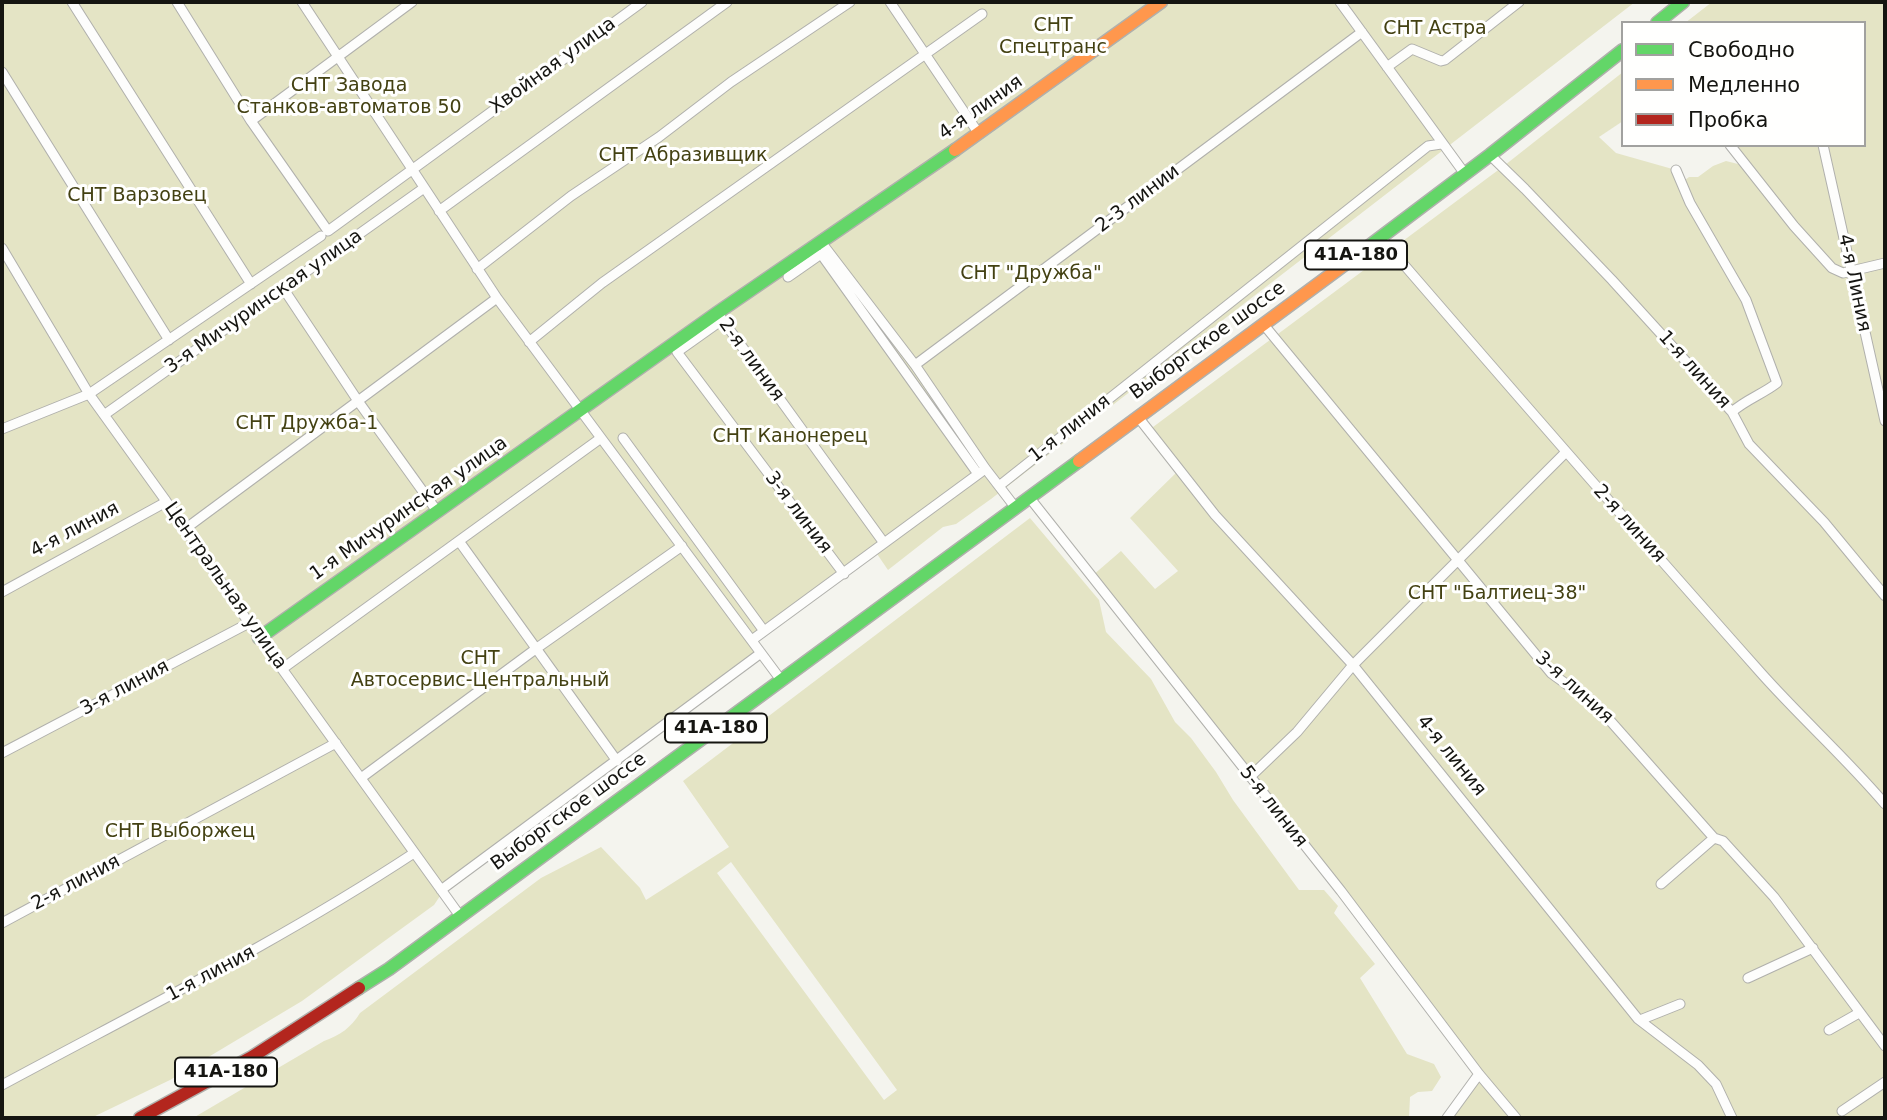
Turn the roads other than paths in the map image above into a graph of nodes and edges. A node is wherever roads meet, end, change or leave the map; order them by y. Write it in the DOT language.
graph roads {
  1 [pos="72,2"];
  2 [pos="302,2"];
  3 [pos="412,2"];
  4 [pos="642,2"];
  5 [pos="727,2"];
  6 [pos="850,2"];
  7 [pos="890,2"];
  8 [pos="1160,2"];
  9 [pos="1340,2"];
  10 [pos="1519,2"];
  11 [pos="1683,2"];
  12 [pos="182,4"];
  13 [pos="982,14"];
  14 [pos="1659,21"];
  15 [pos="1362,32"];
  16 [pos="1621,52"];
  17 [pos="925,54"];
  18 [pos="339,58"];
  19 [pos="1387,67"];
  20 [pos="2,72"];
  21 [pos="251,121"];
  22 [pos="979,134"];
  23 [pos="1441,144"];
  24 [pos="1732,147"];
  25 [pos="1823,147"];
  26 [pos="1490,155"];
  27 [pos="411,169"];
  28 [pos="1676,170"];
  29 [pos="1465,174"];
  30 [pos="424,188"];
  31 [pos="439,211"];
  32 [pos="324,233"];
  33 [pos="1380,237"];
  34 [pos="821,242"];
  35 [pos="2,248"];
  36 [pos="1885,263"];
  37 [pos="478,269"];
  38 [pos="1851,271"];
  39 [pos="788,277"];
  40 [pos="251,284"];
  41 [pos="283,288"];
  42 [pos="497,298"];
  43 [pos="720,317"];
  44 [pos="1264,324"];
  45 [pos="169,340"];
  46 [pos="529,342"];
  47 [pos="915,365"];
  48 [pos="89,394"];
  49 [pos="358,401"];
  50 [pos="580,411"];
  51 [pos="1732,412"];
  52 [pos="104,415"];
  53 [pos="1138,417"];
  54 [pos="1885,421"];
  55 [pos="2,429"];
  56 [pos="601,438"];
  57 [pos="623,438"];
  58 [pos="1565,453"];
  59 [pos="981,471"];
  60 [pos="999,486"];
  61 [pos="1030,497"];
  62 [pos="166,502"];
  63 [pos="1015,507"];
  64 [pos="437,512"];
  65 [pos="185,529"];
  66 [pos="459,541"];
  67 [pos="884,543"];
  68 [pos="682,546"];
  69 [pos="1458,561"];
  70 [pos="844,573"];
  71 [pos="2,592"];
  72 [pos="1885,596"];
  73 [pos="248,623"];
  74 [pos="764,631"];
  75 [pos="259,638"];
  76 [pos="752,640"];
  77 [pos="537,648"];
  78 [pos="761,653"];
  79 [pos="1353,665"];
  80 [pos="282,669"];
  81 [pos="781,680"];
  82 [pos="336,743"];
  83 [pos="2,753"];
  84 [pos="617,761"];
  85 [pos="1250,777"];
  86 [pos="361,778"];
  87 [pos="1885,804"];
  88 [pos="1714,838"];
  89 [pos="414,853"];
  90 [pos="1661,884"];
  91 [pos="441,890"];
  92 [pos="460,916"];
  93 [pos="2,923"];
  94 [pos="1813,948"];
  95 [pos="1748,978"];
  96 [pos="1680,1004"];
  97 [pos="1859,1013"];
  98 [pos="1640,1020"];
  99 [pos="1829,1030"];
  100 [pos="1883,1039"];
  101 [pos="1479,1073"];
  102 [pos="1885,1082"];
  103 [pos="2,1085"];
  104 [pos="1842,1111"];
  105 [pos="140,1118"];
  106 [pos="1447,1118"];
  107 [pos="1516,1118"];
  108 [pos="1732,1118"];
  1 -- 40 [label="street"];
  2 -- 18 [label="street"];
  3 -- 18 [label="street"];
  4 -- 27 [label="street, Хвойная улица"];
  5 -- 31 [label="street"];
  6 -- 37 [label="street"];
  7 -- 17 [label="street"];
  8 -- 22 [label="main road, 4-я линия"];
  9 -- 15 [label="street"];
  10 -- 19 [label="street"];
  11 -- 14 [label="main road"];
  12 -- 21 [label="street"];
  13 -- 17 [label="street"];
  15 -- 19 [label="street"];
  15 -- 47 [label="street, 2-3 линии"];
  16 -- 26 [label="main road, Выборгское шоссе / 41А-180"];
  17 -- 22 [label="street"];
  17 -- 46 [label="street"];
  18 -- 21 [label="street"];
  18 -- 27 [label="street"];
  19 -- 23 [label="street"];
  20 -- 45 [label="street"];
  21 -- 32 [label="street"];
  22 -- 34 [label="main road, 4-я линия"];
  23 -- 29 [label="street"];
  23 -- 60 [label="street, 1-я линия"];
  24 -- 38 [label="street"];
  25 -- 38 [label="street, 4-я Линия"];
  26 -- 29 [label="main road, Выборгское шоссе / 41А-180"];
  26 -- 51 [label="street, 1-я линия"];
  27 -- 30 [label="street"];
  27 -- 32 [label="street, Хвойная улица"];
  28 -- 51 [label="street"];
  29 -- 33 [label="main road, Выборгское шоссе / 41А-180"];
  30 -- 31 [label="street"];
  30 -- 41 [label="street, 3-я Мичуринская улица"];
  31 -- 37 [label="street"];
  32 -- 40 [label="street, Хвойная улица"];
  33 -- 44 [label="main road, Выборгское шоссе / 41А-180"];
  33 -- 58 [label="street, 2-я линия"];
  34 -- 43 [label="main road, 4-я линия"];
  34 -- 47 [label="street"];
  35 -- 48 [label="street, Центральная улица"];
  36 -- 38 [label="street"];
  37 -- 42 [label="street"];
  38 -- 54 [label="street, 4-я Линия"];
  39 -- 59 [label="street"];
  40 -- 45 [label="street, Хвойная улица"];
  41 -- 49 [label="street"];
  41 -- 52 [label="street, 3-я Мичуринская улица"];
  42 -- 46 [label="street"];
  42 -- 49 [label="street"];
  43 -- 50 [label="main road, 1-я Мичуринская улица"];
  43 -- 67 [label="street, 2-я линия"];
  43 -- 70 [label="street, 3-я линия"];
  44 -- 53 [label="main road, Выборгское шоссе / 41А-180"];
  44 -- 69 [label="street, 3-я линия"];
  45 -- 48 [label="street, Хвойная улица"];
  46 -- 50 [label="street"];
  47 -- 59 [label="street"];
  48 -- 52 [label="street, Центральная улица"];
  48 -- 55 [label="street"];
  49 -- 64 [label="street"];
  49 -- 65 [label="street"];
  50 -- 56 [label="street"];
  50 -- 64 [label="main road, 1-я Мичуринская улица"];
  51 -- 72 [label="street, 1-я линия"];
  52 -- 62 [label="street, Центральная улица"];
  53 -- 61 [label="main road, Выборгское шоссе / 41А-180"];
  53 -- 79 [label="street, 4-я линия"];
  56 -- 66 [label="street"];
  56 -- 68 [label="street"];
  57 -- 74 [label="street"];
  58 -- 69 [label="street"];
  58 -- 87 [label="street, 2-я линия"];
  59 -- 60 [label="street"];
  59 -- 67 [label="street"];
  60 -- 63 [label="street"];
  61 -- 63 [label="main road, Выборгское шоссе / 41А-180"];
  61 -- 85 [label="street, 5-я линия"];
  62 -- 65 [label="street, Центральная улица"];
  62 -- 71 [label="street, 4-я линия"];
  63 -- 81 [label="main road, Выборгское шоссе / 41А-180"];
  64 -- 75 [label="main road, 1-я Мичуринская улица"];
  65 -- 73 [label="street, Центральная улица"];
  66 -- 77 [label="street"];
  66 -- 80 [label="street"];
  67 -- 70 [label="street"];
  68 -- 76 [label="street"];
  68 -- 77 [label="street"];
  69 -- 79 [label="street"];
  69 -- 88 [label="street, 3-я линия"];
  70 -- 74 [label="street"];
  73 -- 75 [label="street, Центральная улица"];
  73 -- 83 [label="street, 3-я линия"];
  74 -- 76 [label="street"];
  75 -- 80 [label="street, Центральная улица"];
  76 -- 78 [label="street"];
  77 -- 84 [label="street"];
  77 -- 86 [label="street"];
  78 -- 81 [label="street"];
  78 -- 84 [label="street"];
  79 -- 85 [label="street"];
  79 -- 98 [label="street, 4-я линия"];
  80 -- 82 [label="street, Центральная улица"];
  81 -- 92 [label="main road, Выборгское шоссе / 41А-180"];
  82 -- 86 [label="street, Центральная улица"];
  82 -- 93 [label="street, 2-я линия"];
  84 -- 91 [label="street"];
  85 -- 101 [label="street, 5-я линия"];
  86 -- 89 [label="street, Центральная улица"];
  88 -- 90 [label="street"];
  88 -- 94 [label="street, 3-я линия"];
  89 -- 91 [label="street, Центральная улица"];
  89 -- 103 [label="street, 1-я линия"];
  91 -- 92 [label="street, Центральная улица"];
  92 -- 105 [label="main road, 41А-180"];
  94 -- 95 [label="street"];
  94 -- 97 [label="street, 3-я линия"];
  96 -- 98 [label="street"];
  97 -- 99 [label="street"];
  97 -- 100 [label="street, 3-я линия"];
  98 -- 108 [label="street, 4-я линия"];
  101 -- 106 [label="street"];
  101 -- 107 [label="street, 5-я линия"];
  102 -- 104 [label="street"];
}
